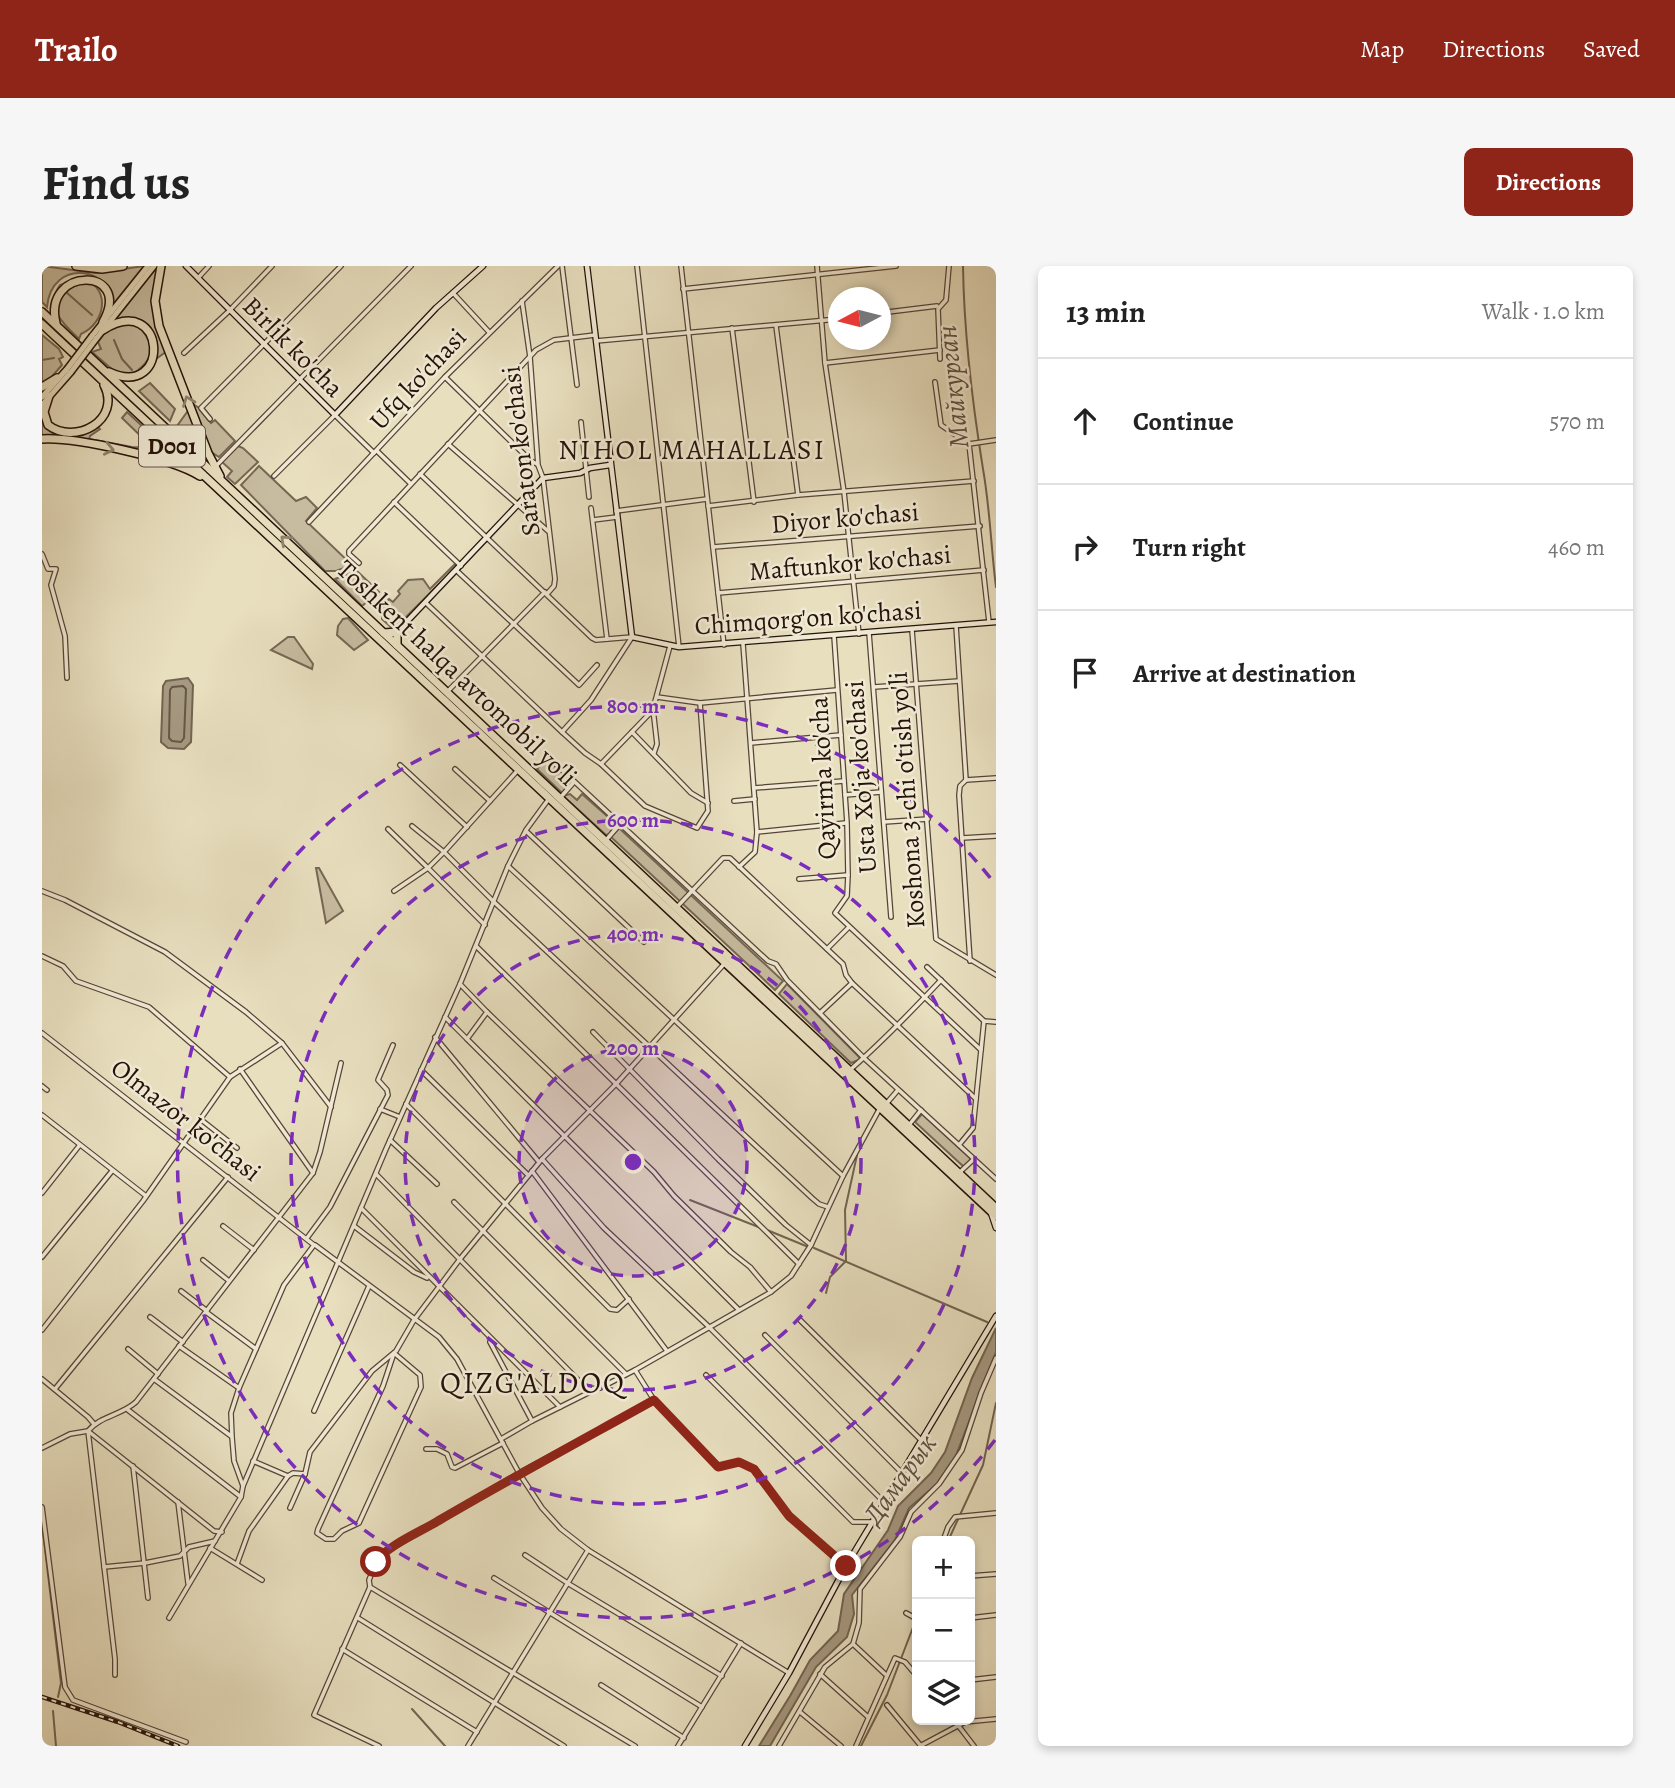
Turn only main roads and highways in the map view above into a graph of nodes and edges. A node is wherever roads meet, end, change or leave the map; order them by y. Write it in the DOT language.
graph roads {
  1 [pos="76,266"];
  2 [pos="123,266"];
  3 [pos="148,266"];
  4 [pos="154,266"];
  5 [pos="161,266"];
  6 [pos="42,312"];
  7 [pos="42,324"];
  8 [pos="103,326"];
  9 [pos="42,333"];
  10 [pos="60,335"];
  11 [pos="69,370"];
  12 [pos="100,372"];
  13 [pos="57,378"];
  14 [pos="42,387"];
  15 [pos="46,397"];
  16 [pos="42,405"];
  17 [pos="42,439"];
  18 [pos="226,485"];
  19 [pos="218,489"];
  20 [pos="261,518"];
  21 [pos="255,525"];
  22 [pos="383,632"];
  23 [pos="397,646"];
  24 [pos="448,697"];
  25 [pos="555,797"];
  26 [pos="852,1076"];
  27 [pos="883,1106"];
  28 [pos="967,1184"];
  29 [pos="992,1209"];
  30 [pos="996,1216"];
  1 -- 2 [label="highway"];
  3 -- 8 [label="main road"];
  4 -- 8 [label="main road"];
  18 -- 5 [label="highway, one-way"];
  6 -- 10 [label="highway, Toshkent halqa avtomobil yo'li / D001"];
  7 -- 10 [label="highway, Toshkent halqa avtomobil yo'li / D001"];
  8 -- 10 [label="highway"];
  8 -- 11 [label="main road, bridge"];
  8 -- 12 [label="highway"];
  9 -- 10 [label="highway"];
  10 -- 12 [label="highway, Toshkent halqa avtomobil yo'li / D001"];
  11 -- 13 [label="main road"];
  11 -- 15 [label="main road"];
  12 -- 15 [label="highway"];
  12 -- 18 [label="highway, Toshkent halqa avtomobil yo'li / D001"];
  12 -- 19 [label="highway, Toshkent halqa avtomobil yo'li / D001"];
  13 -- 14 [label="highway"];
  13 -- 15 [label="main road"];
  15 -- 16 [label="main road"];
  17 -- 19 [label="highway, one-way"];
  18 -- 20 [label="highway, Toshkent halqa avtomobil yo'li / D001"];
  19 -- 21 [label="highway, Toshkent halqa avtomobil yo'li / D001"];
  20 -- 21 [label="highway"];
  22 -- 20 [label="highway, Toshkent halqa avtomobil yo'li / D001, one-way"];
  21 -- 24 [label="highway, Toshkent halqa avtomobil yo'li / D001"];
  22 -- 23 [label="highway, Toshkent halqa avtomobil yo'li / D001"];
  22 -- 23 [label="highway"];
  23 -- 24 [label="highway, Toshkent halqa avtomobil yo'li / D001"];
  24 -- 25 [label="highway, Toshkent halqa avtomobil yo'li / D001"];
  24 -- 25 [label="highway, Toshkent halqa avtomobil yo'li / D001"];
  25 -- 26 [label="highway, Toshkent halqa avtomobil yo'li / D001"];
  25 -- 26 [label="highway, Toshkent halqa avtomobil yo'li / D001"];
  26 -- 27 [label="highway, Toshkent halqa avtomobil yo'li / D001"];
  27 -- 28 [label="highway, Toshkent halqa avtomobil yo'li / D001"];
  27 -- 28 [label="highway, Toshkent halqa avtomobil yo'li / D001"];
  28 -- 29 [label="highway, Toshkent halqa avtomobil yo'li / D001"];
  29 -- 30 [label="highway, Toshkent halqa avtomobil yo'li / D001"];
}
